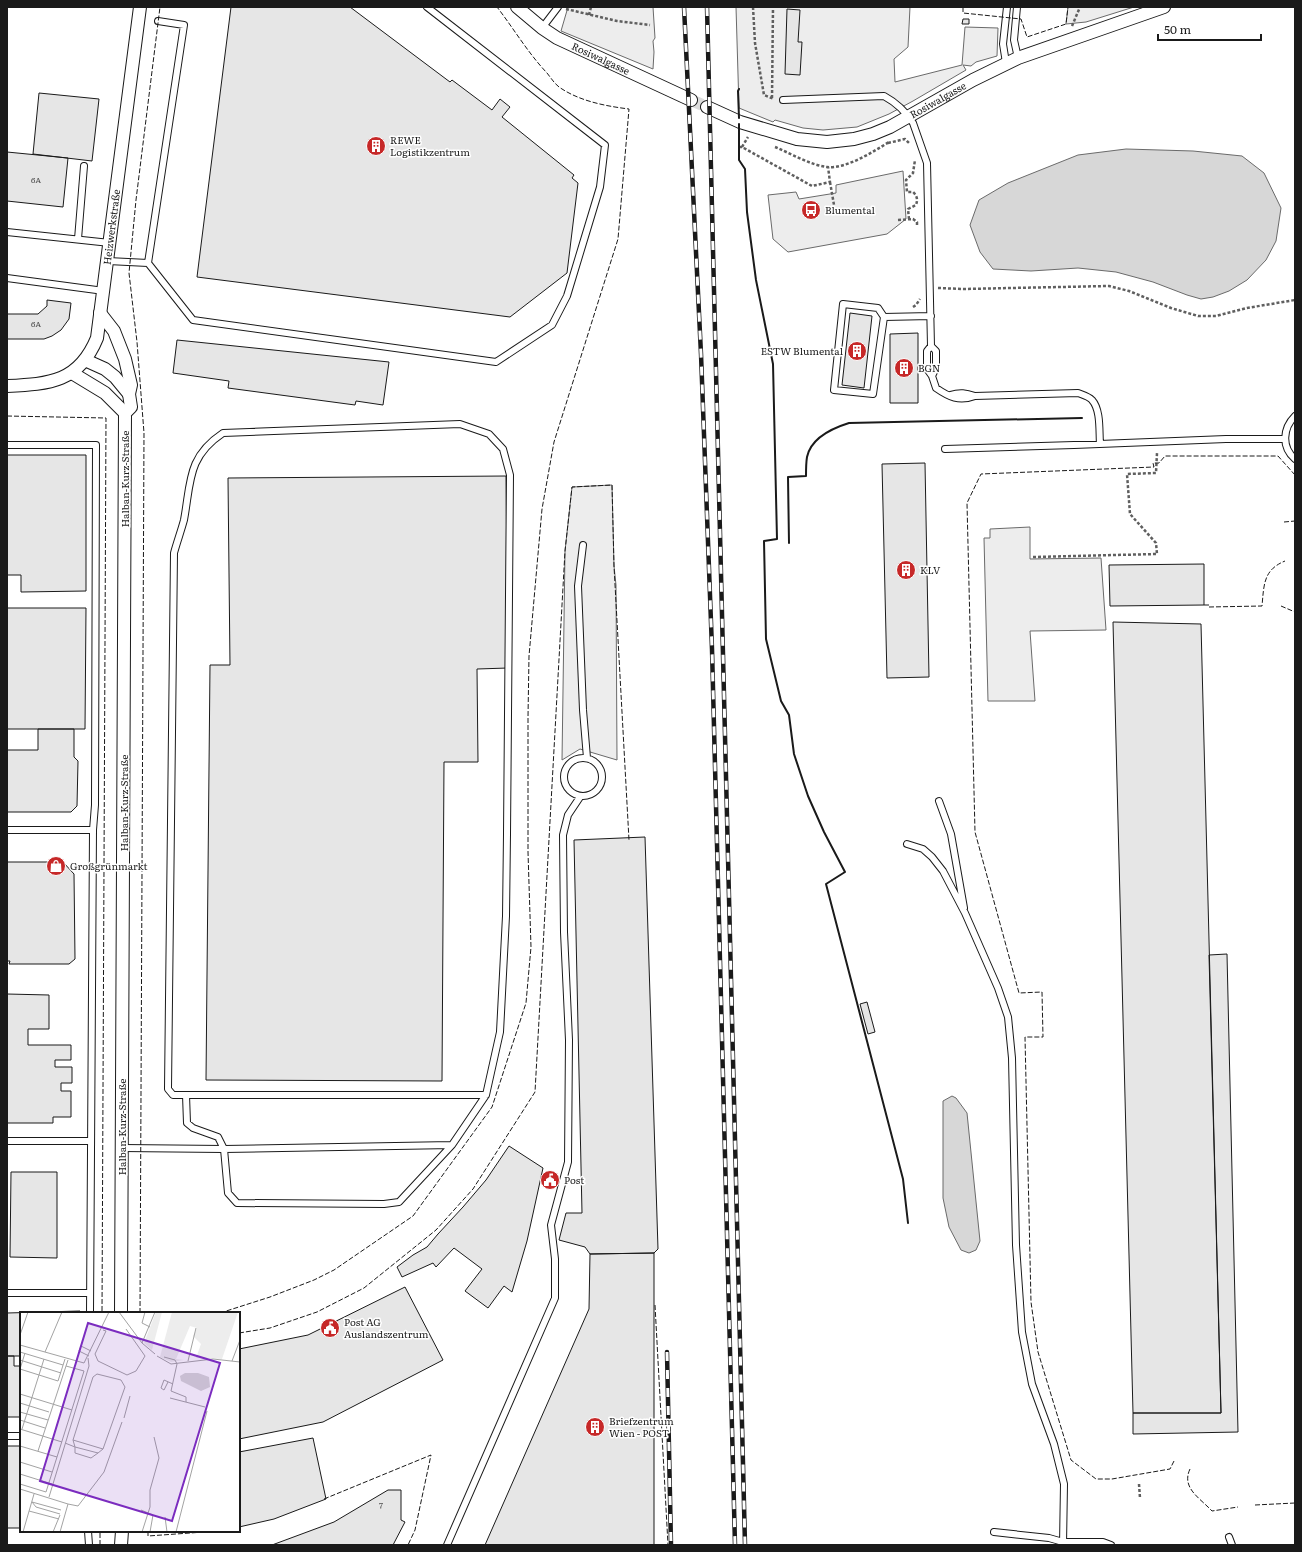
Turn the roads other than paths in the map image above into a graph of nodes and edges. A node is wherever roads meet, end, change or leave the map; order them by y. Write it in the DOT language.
graph roads {
  1 [pos="140,7"];
  2 [pos="427,7"];
  3 [pos="517,7"];
  4 [pos="558,7"];
  5 [pos="1007,7"];
  6 [pos="1016,7"];
  7 [pos="1164,7"];
  8 [pos="158,21"];
  9 [pos="542,28"];
  10 [pos="1018,58"];
  11 [pos="1006,63"];
  12 [pos="692,100"];
  13 [pos="783,100"];
  14 [pos="708,107"];
  15 [pos="909,117"];
  16 [pos="84,166"];
  17 [pos="7,232"];
  18 [pos="78,240"];
  19 [pos="110,243"];
  20 [pos="108,262"];
  21 [pos="148,263"];
  22 [pos="7,278"];
  23 [pos="104,291"];
  24 [pos="100,313"];
  25 [pos="884,316"];
  26 [pos="931,316"];
  27 [pos="85,360"];
  28 [pos="72,373"];
  29 [pos="7,386"];
  30 [pos="129,394"];
  31 [pos="125,413"];
  32 [pos="1295,416"];
  33 [pos="1285,439"];
  34 [pos="1100,444"];
  35 [pos="7,445"];
  36 [pos="945,449"];
  37 [pos="1295,459"];
  38 [pos="583,545"];
  39 [pos="587,758"];
  40 [pos="580,797"];
  41 [pos="939,801"];
  42 [pos="7,830"];
  43 [pos="93,830"];
  44 [pos="907,844"];
  45 [pos="965,914"];
  46 [pos="186,1095"];
  47 [pos="486,1095"];
  48 [pos="7,1141"];
  49 [pos="91,1142"];
  50 [pos="452,1145"];
  51 [pos="122,1148"];
  52 [pos="224,1149"];
  53 [pos="7,1293"];
  54 [pos="90,1293"];
  55 [pos="90,1312"];
  56 [pos="121,1312"];
  57 [pos="7,1436"];
  58 [pos="20,1436"];
  59 [pos="88,1532"];
  60 [pos="122,1532"];
  61 [pos="994,1532"];
  62 [pos="1229,1537"];
  63 [pos="1063,1543"];
  64 [pos="88,1545"];
  65 [pos="121,1545"];
  66 [pos="447,1545"];
  67 [pos="1111,1545"];
  68 [pos="1232,1545"];
  1 -- 19 [label="street, Heizwerkstraße"];
  2 -- 21 [label="lane"];
  3 -- 9 [label="street, Rosiwalgasse"];
  4 -- 9 [label="lane"];
  5 -- 11 [label="lane"];
  6 -- 10 [label="lane"];
  7 -- 10 [label="street, Rosiwalgasse"];
  8 -- 21 [label="lane"];
  9 -- 12 [label="street, Rosiwalgasse"];
  10 -- 11 [label="street, Rosiwalgasse"];
  11 -- 15 [label="street, Rosiwalgasse"];
  13 -- 15 [label="lane"];
  14 -- 15 [label="street, Rosiwalgasse"];
  15 -- 26 [label="lane"];
  16 -- 18 [label="lane"];
  17 -- 18 [label="lane"];
  18 -- 19 [label="lane"];
  19 -- 20 [label="street, Heizwerkstraße"];
  20 -- 21 [label="lane"];
  20 -- 23 [label="street, Heizwerkstraße"];
  22 -- 23 [label="lane"];
  23 -- 24 [label="street, Heizwerkstraße"];
  24 -- 27 [label="street, Heizwerkstraße"];
  24 -- 30 [label="street, Halban-Kurz-Straße"];
  25 -- 25 [label="lane"];
  25 -- 26 [label="lane"];
  26 -- 34 [label="lane"];
  27 -- 28 [label="street, Heizwerkstraße"];
  27 -- 30 [label="street"];
  28 -- 29 [label="street, Heizwerkstraße"];
  28 -- 31 [label="street"];
  30 -- 31 [label="street, Halban-Kurz-Straße"];
  31 -- 51 [label="street, Halban-Kurz-Straße"];
  32 -- 33 [label="lane"];
  33 -- 34 [label="lane"];
  33 -- 37 [label="lane"];
  34 -- 36 [label="lane"];
  35 -- 43 [label="lane"];
  38 -- 39 [label="lane"];
  39 -- 40 [label="lane"];
  39 -- 40 [label="lane"];
  40 -- 66 [label="lane"];
  41 -- 45 [label="lane"];
  42 -- 43 [label="lane"];
  43 -- 49 [label="lane"];
  44 -- 45 [label="lane"];
  45 -- 63 [label="lane"];
  46 -- 47 [label="lane"];
  46 -- 47 [label="lane"];
  46 -- 52 [label="lane"];
  47 -- 50 [label="lane"];
  48 -- 49 [label="lane"];
  49 -- 54 [label="lane"];
  50 -- 52 [label="lane"];
  50 -- 52 [label="lane"];
  51 -- 52 [label="lane"];
  51 -- 56 [label="street, Halban-Kurz-Straße"];
  53 -- 54 [label="lane"];
  54 -- 55 [label="lane"];
  57 -- 58 [label="lane"];
  59 -- 64 [label="lane"];
  60 -- 65 [label="street"];
  61 -- 63 [label="lane"];
  62 -- 68 [label="lane"];
  63 -- 67 [label="lane"];
}
